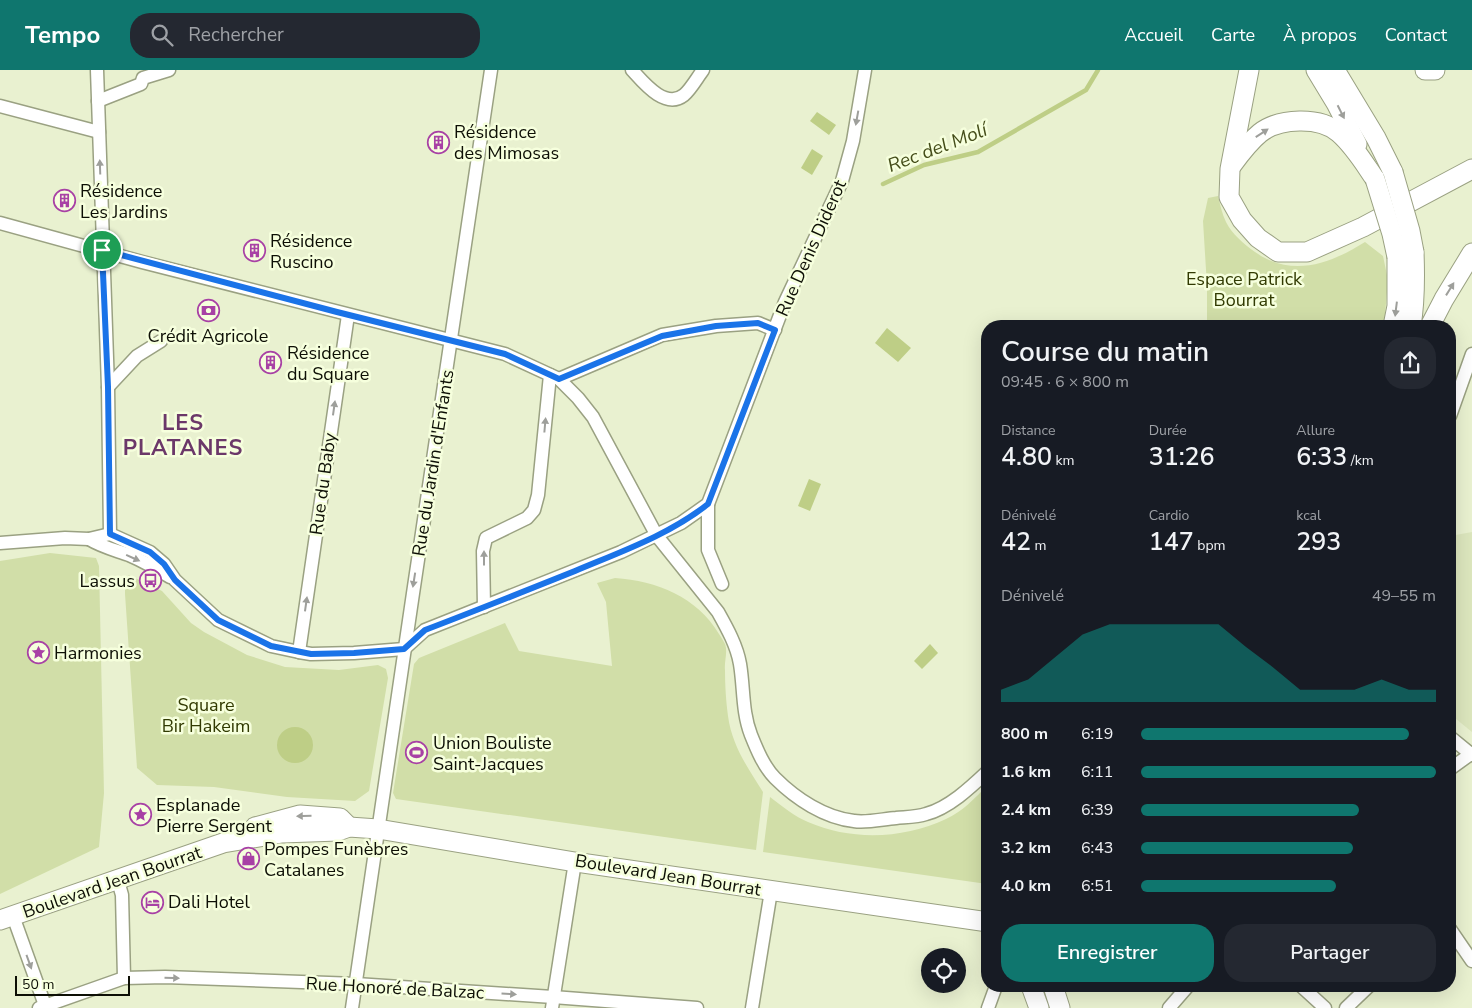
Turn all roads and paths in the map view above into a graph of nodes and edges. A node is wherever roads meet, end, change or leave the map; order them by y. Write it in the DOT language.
graph roads {
  1 [pos="97,70"];
  2 [pos="169,70"];
  3 [pos="491,70"];
  4 [pos="632,70"];
  5 [pos="703,70"];
  6 [pos="865,70"];
  7 [pos="1249,70"];
  8 [pos="1316,70"];
  9 [pos="1336,70"];
  10 [pos="1424,70"];
  11 [pos="1435,70"];
  12 [pos="98,101"];
  13 [pos="0,106"];
  14 [pos="99,132"];
  15 [pos="1472,162"];
  16 [pos="1230,168"];
  17 [pos="1472,170"];
  18 [pos="1375,179"];
  19 [pos="1438,189"];
  20 [pos="0,223"];
  21 [pos="102,250"];
  22 [pos="1472,253"];
  23 [pos="1405,254"];
  24 [pos="348,315"];
  25 [pos="1394,320"];
  26 [pos="1412,320"];
  27 [pos="1433,320"];
  28 [pos="775,330"];
  29 [pos="160,341"];
  30 [pos="450,341"];
  31 [pos="1472,354"];
  32 [pos="554,377"];
  33 [pos="108,387"];
  34 [pos="1456,399"];
  35 [pos="708,504"];
  36 [pos="110,534"];
  37 [pos="656,536"];
  38 [pos="89,539"];
  39 [pos="0,543"];
  40 [pos="175,580"];
  41 [pos="722,584"];
  42 [pos="484,607"];
  43 [pos="404,649"];
  44 [pos="299,652"];
  45 [pos="1456,742"];
  46 [pos="1472,754"];
  47 [pos="1456,765"];
  48 [pos="981,778"];
  49 [pos="378,828"];
  50 [pos="575,862"];
  51 [pos="118,881"];
  52 [pos="772,891"];
  53 [pos="6,918"];
  54 [pos="981,921"];
  55 [pos="1456,938"];
  56 [pos="1472,961"];
  57 [pos="124,978"];
  58 [pos="356,984"];
  59 [pos="994,992"];
  60 [pos="1033,992"];
  61 [pos="1055,992"];
  62 [pos="1183,992"];
  63 [pos="1308,992"];
  64 [pos="1363,992"];
  65 [pos="553,1002"];
  66 [pos="43,1007"];
  67 [pos="352,1008"];
  68 [pos="697,1008"];
  69 [pos="752,1008"];
  70 [pos="988,1008"];
  71 [pos="1039,1008"];
  72 [pos="1060,1008"];
  73 [pos="1169,1008"];
  74 [pos="1325,1008"];
  75 [pos="1346,1008"];
  1 -- 12 [label="street"];
  2 -- 12 [label="street"];
  3 -- 30 [label="street, Rue du Jardin d'Enfants"];
  4 -- 5 [label="street"];
  6 -- 28 [label="street, Rue Denis Diderot, one-way"];
  7 -- 16 [label="main road"];
  8 -- 18 [label="main road, one-way"];
  9 -- 23 [label="main road, bridge"];
  10 -- 11 [label="main road"];
  12 -- 14 [label="street"];
  13 -- 14 [label="street"];
  21 -- 14 [label="street, one-way"];
  15 -- 19 [label="main road"];
  16 -- 18 [label="main road, one-way"];
  16 -- 19 [label="main road"];
  17 -- 19 [label="main road"];
  18 -- 23 [label="main road, bridge"];
  20 -- 21 [label="street"];
  21 -- 24 [label="street"];
  21 -- 33 [label="street"];
  27 -- 22 [label="main road, one-way"];
  23 -- 25 [label="main road, one-way"];
  23 -- 26 [label="main road"];
  24 -- 30 [label="street"];
  44 -- 24 [label="street, Rue du Baby, one-way"];
  28 -- 32 [label="street"];
  28 -- 35 [label="street, Rue Denis Diderot"];
  29 -- 33 [label="street"];
  30 -- 32 [label="street"];
  30 -- 43 [label="street, Rue du Jardin d'Enfants, one-way"];
  31 -- 34 [label="street"];
  32 -- 37 [label="street"];
  42 -- 32 [label="street, one-way"];
  33 -- 36 [label="street"];
  35 -- 37 [label="street"];
  35 -- 41 [label="street"];
  36 -- 38 [label="street"];
  36 -- 40 [label="street"];
  37 -- 42 [label="street"];
  37 -- 48 [label="street"];
  38 -- 39 [label="street"];
  38 -- 40 [label="street, one-way"];
  40 -- 44 [label="street"];
  42 -- 43 [label="street"];
  43 -- 44 [label="street"];
  43 -- 49 [label="street, Rue du Jardin d'Enfants"];
  45 -- 46 [label="street"];
  46 -- 47 [label="street"];
  49 -- 50 [label="main road, Boulevard Jean Bourrat"];
  49 -- 51 [label="main road, Boulevard Jean Bourrat"];
  49 -- 58 [label="street, Rue du Jardin d'Enfants"];
  50 -- 52 [label="main road, Boulevard Jean Bourrat"];
  50 -- 65 [label="street"];
  51 -- 53 [label="main road, Boulevard Jean Bourrat"];
  51 -- 57 [label="street"];
  52 -- 54 [label="main road, Boulevard Jean Bourrat"];
  52 -- 69 [label="street"];
  53 -- 66 [label="street, one-way"];
  55 -- 56 [label="street"];
  57 -- 58 [label="street, Rue Honoré de Balzac, one-way"];
  57 -- 66 [label="street, Rue Honoré de Balzac"];
  58 -- 65 [label="street, Rue Honoré de Balzac, one-way"];
  58 -- 67 [label="street, Rue du Jardin d'Enfants"];
  59 -- 70 [label="street"];
  60 -- 71 [label="main road"];
  61 -- 72 [label="main road"];
  62 -- 73 [label="street"];
  63 -- 74 [label="street"];
  64 -- 75 [label="street"];
  65 -- 68 [label="street, Rue Honoré de Balzac"];
}
